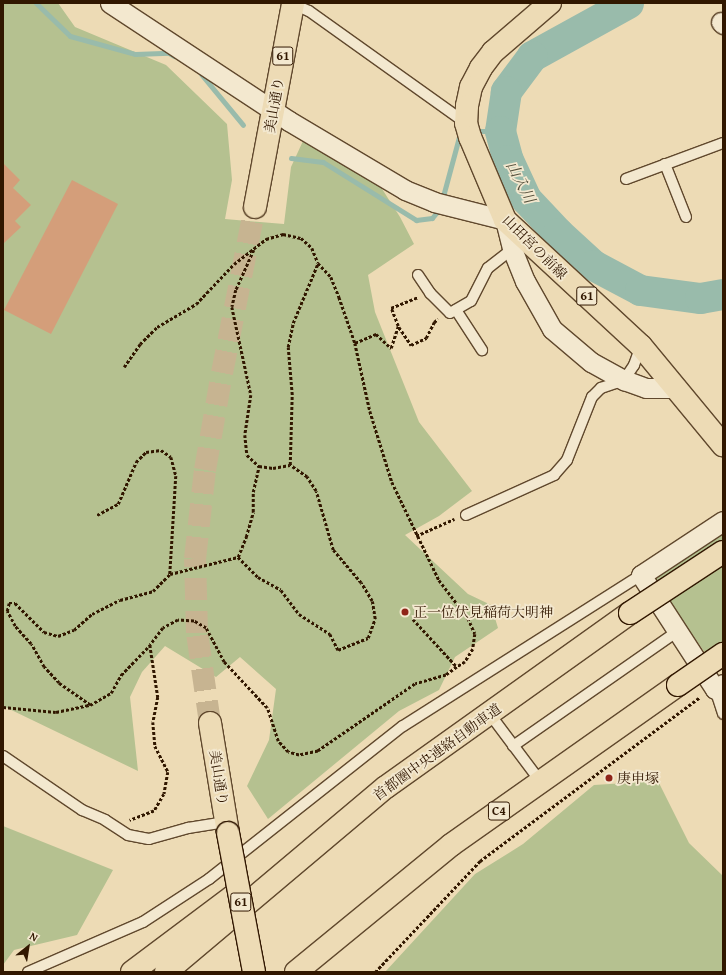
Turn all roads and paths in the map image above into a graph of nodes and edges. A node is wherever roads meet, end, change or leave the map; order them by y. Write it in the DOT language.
graph roads {
  1 [pos="110,3"];
  2 [pos="550,3"];
  3 [pos="293,4"];
  4 [pos="273,110"];
  5 [pos="468,129"];
  6 [pos="723,143"];
  7 [pos="665,164"];
  8 [pos="626,179"];
  9 [pos="255,207"];
  10 [pos="686,217"];
  11 [pos="505,220"];
  12 [pos="512,249"];
  13 [pos="255,250"];
  14 [pos="318,263"];
  15 [pos="418,275"];
  16 [pos="407,302"];
  17 [pos="453,311"];
  18 [pos="398,326"];
  19 [pos="355,343"];
  20 [pos="641,346"];
  21 [pos="482,350"];
  22 [pos="124,367"];
  23 [pos="624,380"];
  24 [pos="677,388"];
  25 [pos="723,445"];
  26 [pos="290,465"];
  27 [pos="259,466"];
  28 [pos="97,515"];
  29 [pos="466,515"];
  30 [pos="723,521"];
  31 [pos="416,536"];
  32 [pos="723,552"];
  33 [pos="238,557"];
  34 [pos="170,574"];
  35 [pos="641,575"];
  36 [pos="413,619"];
  37 [pos="679,630"];
  38 [pos="150,645"];
  39 [pos="723,654"];
  40 [pos="465,662"];
  41 [pos="467,665"];
  42 [pos="457,668"];
  43 [pos="719,686"];
  44 [pos="90,705"];
  45 [pos="3,707"];
  46 [pos="490,713"];
  47 [pos="723,714"];
  48 [pos="210,723"];
  49 [pos="513,746"];
  50 [pos="3,756"];
  51 [pos="540,781"];
  52 [pos="386,787"];
  53 [pos="105,820"];
  54 [pos="227,828"];
  55 [pos="326,946"];
  56 [pos="28,972"];
  57 [pos="132,972"];
  58 [pos="166,972"];
  59 [pos="254,972"];
  60 [pos="296,972"];
  61 [pos="300,972"];
  62 [pos="375,972"];
  1 -- 4 [label="street"];
  2 -- 5 [label="main road"];
  3 -- 4 [label="main road, 美山通り / 61"];
  3 -- 5 [label="lane"];
  4 -- 9 [label="main road, 美山通り / 61"];
  4 -- 11 [label="street"];
  5 -- 11 [label="main road, 山田宮の前線 / 61"];
  6 -- 7 [label="lane"];
  7 -- 8 [label="lane"];
  7 -- 10 [label="lane"];
  11 -- 12 [label="street, 61"];
  11 -- 20 [label="main road, 山田宮の前線 / 61"];
  12 -- 17 [label="lane"];
  12 -- 23 [label="street, 61"];
  13 -- 14 [label="path"];
  13 -- 22 [label="path"];
  13 -- 27 [label="path"];
  14 -- 19 [label="path"];
  14 -- 26 [label="path"];
  15 -- 17 [label="lane"];
  16 -- 18 [label="path"];
  17 -- 18 [label="path"];
  17 -- 21 [label="lane"];
  18 -- 19 [label="path"];
  19 -- 31 [label="path"];
  20 -- 23 [label="lane"];
  20 -- 24 [label="main road, 山田宮の前線 / 61"];
  23 -- 24 [label="street, 61"];
  23 -- 29 [label="lane"];
  24 -- 25 [label="main road, 山田宮の前線 / 61"];
  26 -- 27 [label="path"];
  26 -- 33 [label="path"];
  27 -- 33 [label="path"];
  28 -- 34 [label="path"];
  29 -- 31 [label="path"];
  30 -- 35 [label="street"];
  31 -- 40 [label="path"];
  32 -- 46 [label="main road, 首都圏中央連絡自動車道, bridge"];
  33 -- 34 [label="path"];
  34 -- 44 [label="path"];
  35 -- 37 [label="street"];
  35 -- 56 [label="lane"];
  36 -- 42 [label="path"];
  37 -- 43 [label="street"];
  37 -- 49 [label="lane"];
  38 -- 42 [label="path"];
  38 -- 44 [label="path"];
  38 -- 53 [label="path"];
  39 -- 51 [label="main road, C4, bridge"];
  40 -- 41 [label="path"];
  40 -- 42 [label="path"];
  43 -- 47 [label="lane"];
  43 -- 62 [label="path"];
  44 -- 45 [label="path"];
  46 -- 49 [label="lane"];
  46 -- 52 [label="main road, 首都圏中央連絡自動車道"];
  48 -- 54 [label="main road, 美山通り / 61"];
  49 -- 51 [label="lane"];
  50 -- 53 [label="lane"];
  51 -- 55 [label="main road, C4"];
  52 -- 57 [label="main road"];
  52 -- 58 [label="main road, 首都圏中央連絡自動車道"];
  53 -- 54 [label="lane"];
  54 -- 59 [label="main road, 61, bridge"];
  55 -- 60 [label="main road, C4"];
  55 -- 61 [label="main road"];
}
